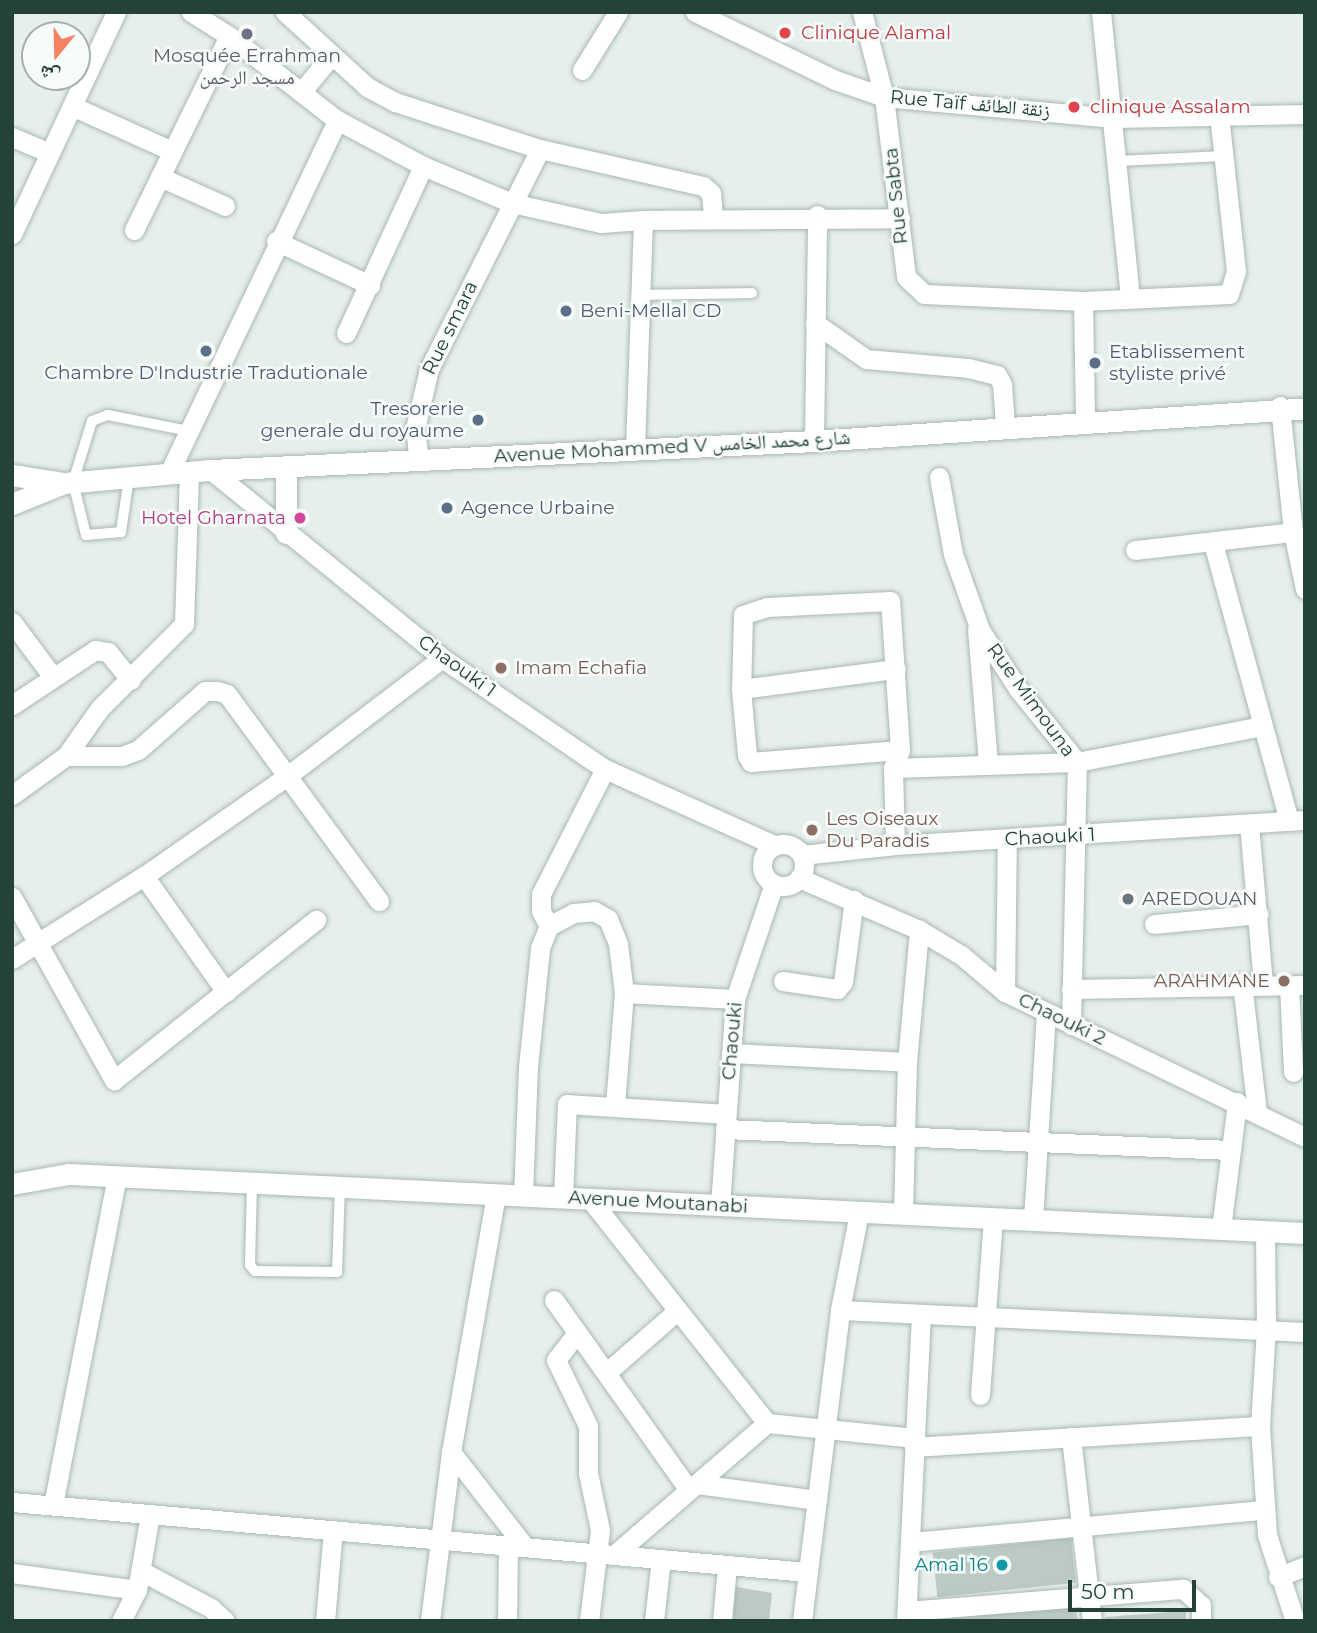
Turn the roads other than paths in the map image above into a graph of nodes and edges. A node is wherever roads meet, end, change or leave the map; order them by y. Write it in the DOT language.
graph roads {
  1 [pos="116,12"];
  2 [pos="191,12"];
  3 [pos="285,12"];
  4 [pos="618,12"];
  5 [pos="695,12"];
  6 [pos="862,12"];
  7 [pos="1101,12"];
  8 [pos="229,36"];
  9 [pos="332,55"];
  10 [pos="582,70"];
  11 [pos="301,92"];
  12 [pos="884,97"];
  13 [pos="72,106"];
  14 [pos="1305,114"];
  15 [pos="1219,115"];
  16 [pos="1114,118"];
  17 [pos="337,120"];
  18 [pos="12,137"];
  19 [pos="540,149"];
  20 [pos="172,151"];
  21 [pos="50,153"];
  22 [pos="1224,156"];
  23 [pos="1118,161"];
  24 [pos="423,166"];
  25 [pos="160,177"];
  26 [pos="512,202"];
  27 [pos="225,206"];
  28 [pos="817,215"];
  29 [pos="713,217"];
  30 [pos="900,218"];
  31 [pos="642,220"];
  32 [pos="134,230"];
  33 [pos="12,233"];
  34 [pos="276,241"];
  35 [pos="370,285"];
  36 [pos="752,293"];
  37 [pos="640,295"];
  38 [pos="1130,299"];
  39 [pos="1083,301"];
  40 [pos="814,323"];
  41 [pos="346,333"];
  42 [pos="1305,400"];
  43 [pos="1280,406"];
  44 [pos="1305,408"];
  45 [pos="1085,419"];
  46 [pos="1005,425"];
  47 [pos="189,431"];
  48 [pos="814,441"];
  49 [pos="635,451"];
  50 [pos="419,461"];
  51 [pos="286,466"];
  52 [pos="211,470"];
  53 [pos="179,473"];
  54 [pos="12,475"];
  55 [pos="130,476"];
  56 [pos="939,477"];
  57 [pos="69,482"];
  58 [pos="12,504"];
  59 [pos="1293,532"];
  60 [pos="286,533"];
  61 [pos="1213,543"];
  62 [pos="1135,550"];
  63 [pos="1303,579"];
  64 [pos="12,622"];
  65 [pos="977,623"];
  66 [pos="442,658"];
  67 [pos="896,669"];
  68 [pos="53,677"];
  69 [pos="131,680"];
  70 [pos="741,689"];
  71 [pos="12,705"];
  72 [pos="1263,726"];
  73 [pos="66,756"];
  74 [pos="897,759"];
  75 [pos="1077,762"];
  76 [pos="988,765"];
  77 [pos="606,769"];
  78 [pos="286,777"];
  79 [pos="12,795"];
  80 [pos="1297,821"];
  81 [pos="1249,824"];
  82 [pos="1079,836"];
  83 [pos="1007,839"];
  84 [pos="895,845"];
  85 [pos="768,852"];
  86 [pos="800,863"];
  87 [pos="144,876"];
  88 [pos="774,884"];
  89 [pos="12,897"];
  90 [pos="854,900"];
  91 [pos="379,901"];
  92 [pos="1259,914"];
  93 [pos="316,920"];
  94 [pos="1154,925"];
  95 [pos="549,926"];
  96 [pos="919,930"];
  97 [pos="41,943"];
  98 [pos="12,958"];
  99 [pos="783,981"];
  100 [pos="1263,983"];
  101 [pos="1242,984"];
  102 [pos="1297,985"];
  103 [pos="1072,989"];
  104 [pos="226,992"];
  105 [pos="1005,992"];
  106 [pos="624,993"];
  107 [pos="735,999"];
  108 [pos="1046,1013"];
  109 [pos="1071,1025"];
  110 [pos="731,1053"];
  111 [pos="907,1062"];
  112 [pos="1293,1072"];
  113 [pos="1237,1102"];
  114 [pos="615,1105"];
  115 [pos="1257,1113"];
  116 [pos="726,1121"];
  117 [pos="1305,1137"];
  118 [pos="904,1139"];
  119 [pos="1041,1140"];
  120 [pos="1231,1150"];
  121 [pos="117,1177"];
  122 [pos="252,1183"];
  123 [pos="12,1184"];
  124 [pos="340,1187"];
  125 [pos="496,1194"];
  126 [pos="523,1196"];
  127 [pos="563,1198"];
  128 [pos="590,1199"];
  129 [pos="720,1205"];
  130 [pos="859,1212"];
  131 [pos="903,1213"];
  132 [pos="993,1218"];
  133 [pos="1033,1220"];
  134 [pos="1221,1229"];
  135 [pos="1265,1231"];
  136 [pos="1305,1233"];
  137 [pos="554,1300"];
  138 [pos="840,1310"];
  139 [pos="677,1311"];
  140 [pos="920,1314"];
  141 [pos="985,1317"];
  142 [pos="1266,1328"];
  143 [pos="1305,1332"];
  144 [pos="577,1333"];
  145 [pos="606,1373"];
  146 [pos="980,1395"];
  147 [pos="767,1423"];
  148 [pos="1260,1426"];
  149 [pos="825,1432"];
  150 [pos="1071,1437"];
  151 [pos="915,1442"];
  152 [pos="451,1452"];
  153 [pos="693,1487"];
  154 [pos="817,1500"];
  155 [pos="12,1502"];
  156 [pos="53,1505"];
  157 [pos="1265,1510"];
  158 [pos="150,1514"];
  159 [pos="1082,1526"];
  160 [pos="333,1530"];
  161 [pos="440,1539"];
  162 [pos="910,1542"];
  163 [pos="516,1546"];
  164 [pos="606,1554"];
  165 [pos="661,1559"];
  166 [pos="727,1565"];
  167 [pos="1305,1566"];
  168 [pos="808,1572"];
  169 [pos="12,1573"];
  170 [pos="1278,1577"];
  171 [pos="139,1581"];
  172 [pos="1090,1594"];
  173 [pos="906,1616"];
  174 [pos="213,1617"];
  175 [pos="121,1621"];
  176 [pos="325,1621"];
  177 [pos="430,1621"];
  178 [pos="507,1621"];
  179 [pos="589,1621"];
  180 [pos="654,1621"];
  181 [pos="722,1621"];
  182 [pos="802,1621"];
  183 [pos="1092,1621"];
  184 [pos="1200,1621"];
  185 [pos="1295,1621"];
  1 -- 13 [label="street"];
  2 -- 8 [label="street"];
  3 -- 9 [label="street"];
  4 -- 10 [label="street"];
  5 -- 12 [label="street, Rue Taïf زنقة الطائف"];
  6 -- 12 [label="street, Rue Sabta"];
  7 -- 16 [label="street"];
  8 -- 11 [label="street"];
  8 -- 20 [label="street"];
  9 -- 11 [label="street"];
  9 -- 19 [label="street"];
  11 -- 17 [label="street"];
  12 -- 16 [label="street, Rue Taïf زنقة الطائف"];
  12 -- 30 [label="street, Rue Sabta"];
  13 -- 20 [label="street"];
  13 -- 21 [label="street"];
  14 -- 15 [label="street, Rue Taïf زنقة الطائف"];
  15 -- 16 [label="street, Rue Taïf زنقة الطائف"];
  15 -- 22 [label="street"];
  16 -- 23 [label="street"];
  17 -- 24 [label="street"];
  17 -- 34 [label="street"];
  18 -- 21 [label="street"];
  19 -- 26 [label="street, Rue smara"];
  19 -- 29 [label="street"];
  20 -- 25 [label="street"];
  21 -- 33 [label="street"];
  22 -- 23 [label="lane"];
  22 -- 38 [label="street"];
  23 -- 38 [label="street"];
  24 -- 26 [label="street"];
  24 -- 35 [label="street"];
  25 -- 27 [label="street"];
  25 -- 32 [label="street"];
  26 -- 31 [label="street"];
  26 -- 50 [label="street, Rue smara"];
  28 -- 29 [label="street"];
  28 -- 30 [label="street"];
  28 -- 40 [label="street"];
  29 -- 31 [label="street"];
  30 -- 39 [label="street, Rue Sabta"];
  31 -- 37 [label="street"];
  34 -- 35 [label="street"];
  34 -- 47 [label="street"];
  35 -- 41 [label="street"];
  36 -- 37 [label="lane"];
  37 -- 49 [label="street"];
  38 -- 39 [label="street"];
  39 -- 45 [label="street"];
  40 -- 46 [label="street"];
  40 -- 48 [label="street"];
  42 -- 43 [label="main road"];
  43 -- 44 [label="main road"];
  43 -- 45 [label="main road, Avenue Mohammed V شارع محمد الخامس"];
  43 -- 59 [label="street"];
  45 -- 46 [label="main road, Avenue Mohammed V شارع محمد الخامس"];
  46 -- 48 [label="main road, Avenue Mohammed V شارع محمد الخامس"];
  47 -- 53 [label="street"];
  47 -- 57 [label="lane"];
  48 -- 49 [label="main road, Avenue Mohammed V شارع محمد الخامس"];
  49 -- 50 [label="main road, Avenue Mohammed V شارع محمد الخامس"];
  50 -- 51 [label="main road, Avenue Mohammed V شارع محمد الخامس"];
  51 -- 52 [label="main road, Avenue Mohammed V شارع محمد الخامس"];
  51 -- 60 [label="main road"];
  52 -- 53 [label="main road, Avenue Mohammed V شارع محمد الخامس"];
  52 -- 60 [label="street, Chaouki 1"];
  53 -- 55 [label="main road, Avenue Mohammed V شارع محمد الخامس"];
  53 -- 69 [label="street"];
  54 -- 57 [label="main road, Avenue Mohammed V شارع محمد الخامس"];
  55 -- 57 [label="main road, Avenue Mohammed V شارع محمد الخامس"];
  55 -- 57 [label="lane"];
  56 -- 65 [label="street, Rue Mimouna"];
  57 -- 58 [label="main road, Avenue Mohammed V شارع محمد الخامس"];
  59 -- 61 [label="street"];
  59 -- 63 [label="street"];
  60 -- 66 [label="street, Chaouki 1"];
  61 -- 62 [label="street"];
  61 -- 72 [label="street"];
  64 -- 68 [label="street"];
  65 -- 75 [label="street, Rue Mimouna"];
  65 -- 76 [label="street"];
  66 -- 77 [label="street, Chaouki 1"];
  66 -- 78 [label="street"];
  67 -- 70 [label="street"];
  67 -- 70 [label="street"];
  67 -- 74 [label="street"];
  68 -- 69 [label="street"];
  68 -- 71 [label="street"];
  69 -- 73 [label="street"];
  70 -- 74 [label="street, Rue Mimouna"];
  72 -- 75 [label="street, Rue Mimouna"];
  72 -- 80 [label="street"];
  73 -- 78 [label="street"];
  73 -- 79 [label="street"];
  74 -- 76 [label="street, Rue Mimouna"];
  74 -- 84 [label="street"];
  75 -- 76 [label="street, Rue Mimouna"];
  75 -- 82 [label="street, Rue Mimouna"];
  77 -- 85 [label="street, Chaouki 1"];
  77 -- 95 [label="street"];
  78 -- 87 [label="street"];
  78 -- 91 [label="street"];
  80 -- 81 [label="street, Chaouki 1"];
  81 -- 82 [label="street, Chaouki 1"];
  81 -- 92 [label="street"];
  82 -- 83 [label="street, Chaouki 1"];
  82 -- 103 [label="street, Rue Mimouna"];
  83 -- 84 [label="street, Chaouki 1"];
  83 -- 105 [label="street"];
  84 -- 86 [label="street, Chaouki 1"];
  85 -- 86 [label="street"];
  85 -- 88 [label="street"];
  86 -- 88 [label="street"];
  86 -- 90 [label="street, Chaouki 2"];
  87 -- 97 [label="street"];
  87 -- 104 [label="street"];
  88 -- 107 [label="street, Chaouki"];
  89 -- 97 [label="street"];
  90 -- 96 [label="street, Chaouki 2"];
  90 -- 99 [label="street"];
  92 -- 94 [label="street"];
  92 -- 100 [label="street"];
  93 -- 104 [label="street"];
  95 -- 106 [label="street"];
  95 -- 126 [label="street"];
  96 -- 105 [label="street, Chaouki 2"];
  96 -- 111 [label="street"];
  97 -- 98 [label="street"];
  97 -- 104 [label="street"];
  100 -- 101 [label="street"];
  100 -- 102 [label="street"];
  101 -- 103 [label="street"];
  101 -- 115 [label="street"];
  102 -- 112 [label="street"];
  103 -- 109 [label="street, Rue Mimouna"];
  105 -- 108 [label="street, Chaouki 2"];
  106 -- 107 [label="street"];
  106 -- 114 [label="street"];
  107 -- 110 [label="street, Chaouki"];
  108 -- 109 [label="street, Chaouki 2"];
  108 -- 119 [label="street"];
  109 -- 113 [label="street, Chaouki 2"];
  110 -- 111 [label="street"];
  110 -- 116 [label="street, Chaouki"];
  111 -- 118 [label="street"];
  113 -- 115 [label="street, Chaouki 2"];
  113 -- 120 [label="street"];
  114 -- 116 [label="street"];
  114 -- 127 [label="street"];
  115 -- 117 [label="street, Chaouki 2"];
  116 -- 118 [label="street"];
  116 -- 129 [label="street, Chaouki"];
  118 -- 119 [label="street"];
  118 -- 131 [label="street"];
  119 -- 120 [label="street"];
  119 -- 133 [label="street"];
  120 -- 134 [label="street"];
  121 -- 122 [label="main road, Avenue Moutanabi"];
  121 -- 123 [label="main road, Avenue Moutanabi"];
  121 -- 156 [label="street"];
  122 -- 124 [label="main road, Avenue Moutanabi"];
  122 -- 124 [label="lane"];
  124 -- 125 [label="main road, Avenue Moutanabi"];
  125 -- 126 [label="main road, Avenue Moutanabi"];
  125 -- 152 [label="street"];
  126 -- 127 [label="main road, Avenue Moutanabi"];
  127 -- 128 [label="main road, Avenue Moutanabi"];
  128 -- 129 [label="main road, Avenue Moutanabi"];
  128 -- 139 [label="street"];
  129 -- 130 [label="main road, Avenue Moutanabi"];
  130 -- 131 [label="main road, Avenue Moutanabi"];
  130 -- 138 [label="street"];
  131 -- 132 [label="main road, Avenue Moutanabi"];
  132 -- 133 [label="main road, Avenue Moutanabi"];
  132 -- 141 [label="street"];
  133 -- 134 [label="main road, Avenue Moutanabi"];
  134 -- 135 [label="main road, Avenue Moutanabi"];
  135 -- 136 [label="main road, Avenue Moutanabi"];
  135 -- 142 [label="street"];
  137 -- 144 [label="street"];
  138 -- 140 [label="street"];
  138 -- 149 [label="street"];
  139 -- 145 [label="street"];
  139 -- 147 [label="street"];
  140 -- 141 [label="street"];
  140 -- 151 [label="street"];
  141 -- 142 [label="street"];
  141 -- 146 [label="street"];
  142 -- 143 [label="street"];
  142 -- 148 [label="street"];
  144 -- 145 [label="street"];
  144 -- 164 [label="street"];
  145 -- 153 [label="street"];
  147 -- 149 [label="street"];
  147 -- 153 [label="street"];
  148 -- 150 [label="street"];
  148 -- 157 [label="street"];
  149 -- 151 [label="street"];
  149 -- 154 [label="street"];
  150 -- 151 [label="street"];
  150 -- 159 [label="street"];
  151 -- 162 [label="street"];
  152 -- 161 [label="street"];
  152 -- 163 [label="street"];
  153 -- 154 [label="street"];
  153 -- 164 [label="street"];
  154 -- 168 [label="street"];
  155 -- 156 [label="street"];
  156 -- 158 [label="street"];
  157 -- 159 [label="street"];
  157 -- 170 [label="street"];
  158 -- 160 [label="street"];
  158 -- 171 [label="street"];
  159 -- 162 [label="street"];
  159 -- 172 [label="street"];
  160 -- 161 [label="street"];
  160 -- 176 [label="street"];
  161 -- 163 [label="street"];
  161 -- 177 [label="street"];
  162 -- 173 [label="street"];
  163 -- 164 [label="street"];
  163 -- 178 [label="street"];
  164 -- 165 [label="street"];
  164 -- 179 [label="street"];
  165 -- 166 [label="street"];
  165 -- 180 [label="street"];
  166 -- 168 [label="street"];
  166 -- 181 [label="street"];
  167 -- 170 [label="street"];
  168 -- 182 [label="street"];
  169 -- 171 [label="street"];
  170 -- 185 [label="street"];
  171 -- 174 [label="street"];
  171 -- 175 [label="street"];
  172 -- 173 [label="street"];
  172 -- 183 [label="street"];
  172 -- 184 [label="street"];
}
